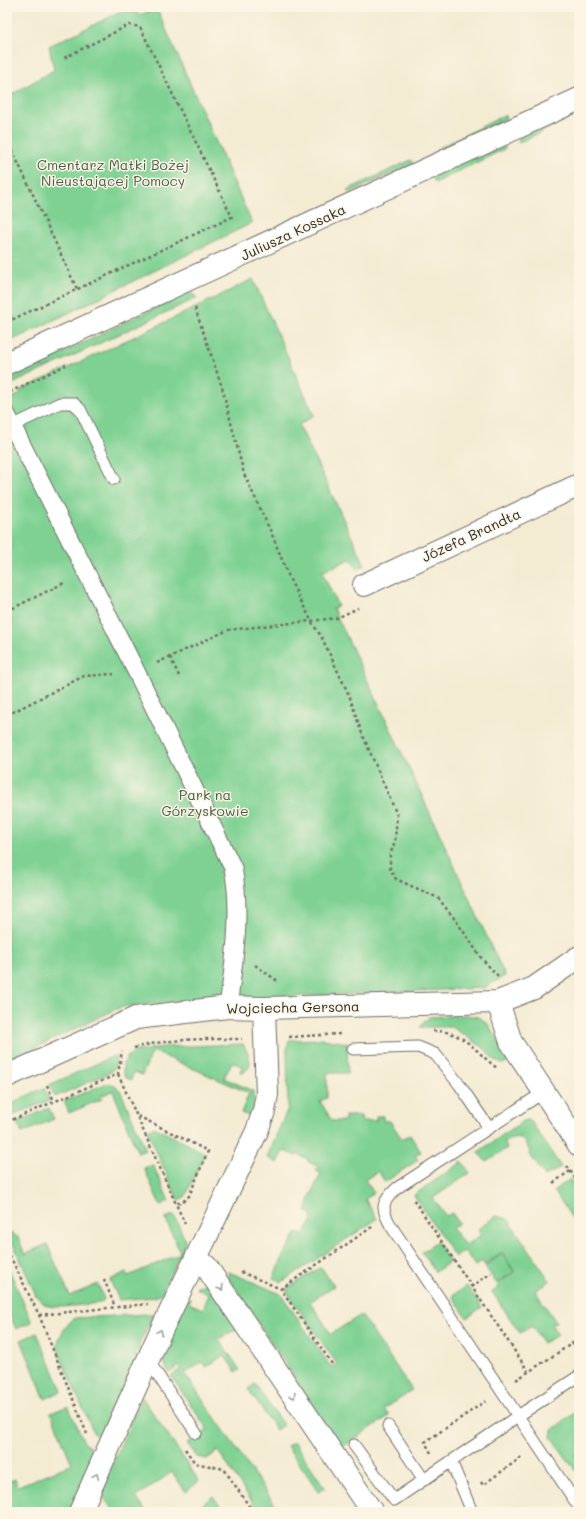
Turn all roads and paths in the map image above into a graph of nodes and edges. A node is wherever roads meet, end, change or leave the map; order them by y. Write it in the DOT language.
graph roads {
  1 [pos="62,59"];
  2 [pos="579,99"];
  3 [pos="7,139"];
  4 [pos="77,289"];
  5 [pos="195,308"];
  6 [pos="7,322"];
  7 [pos="7,363"];
  8 [pos="9,421"];
  9 [pos="114,479"];
  10 [pos="579,485"];
  11 [pos="86,572"];
  12 [pos="364,585"];
  13 [pos="7,611"];
  14 [pos="170,657"];
  15 [pos="137,673"];
  16 [pos="179,676"];
  17 [pos="7,715"];
  18 [pos="579,957"];
  19 [pos="254,963"];
  20 [pos="500,978"];
  21 [pos="283,985"];
  22 [pos="498,1002"];
  23 [pos="228,1007"];
  24 [pos="264,1008"];
  25 [pos="426,1031"];
  26 [pos="341,1034"];
  27 [pos="265,1038"];
  28 [pos="353,1049"];
  29 [pos="503,1072"];
  30 [pos="118,1074"];
  31 [pos="7,1076"];
  32 [pos="46,1083"];
  33 [pos="544,1092"];
  34 [pos="54,1101"];
  35 [pos="137,1116"];
  36 [pos="8,1120"];
  37 [pos="489,1128"];
  38 [pos="579,1145"];
  39 [pos="566,1165"];
  40 [pos="570,1172"];
  41 [pos="553,1183"];
  42 [pos="579,1184"];
  43 [pos="410,1195"];
  44 [pos="176,1204"];
  45 [pos="187,1230"];
  46 [pos="376,1230"];
  47 [pos="7,1250"];
  48 [pos="196,1258"];
  49 [pos="491,1273"];
  50 [pos="249,1275"];
  51 [pos="104,1279"];
  52 [pos="471,1287"];
  53 [pos="281,1289"];
  54 [pos="149,1304"];
  55 [pos="115,1307"];
  56 [pos="38,1315"];
  57 [pos="579,1339"];
  58 [pos="148,1360"];
  59 [pos="332,1364"];
  60 [pos="528,1371"];
  61 [pos="579,1376"];
  62 [pos="500,1390"];
  63 [pos="518,1416"];
  64 [pos="506,1424"];
  65 [pos="388,1426"];
  66 [pos="196,1433"];
  67 [pos="354,1445"];
  68 [pos="183,1446"];
  69 [pos="109,1447"];
  70 [pos="527,1454"];
  71 [pos="451,1461"];
  72 [pos="441,1469"];
  73 [pos="458,1476"];
  74 [pos="424,1480"];
  75 [pos="454,1505"];
  76 [pos="579,1507"];
  77 [pos="80,1512"];
  78 [pos="253,1512"];
  79 [pos="372,1512"];
  80 [pos="443,1512"];
  81 [pos="472,1512"];
  1 -- 4 [label="path"];
  2 -- 7 [label="street, Juliusza Kossaka"];
  3 -- 4 [label="path"];
  4 -- 6 [label="path"];
  5 -- 20 [label="path"];
  8 -- 9 [label="lane"];
  8 -- 11 [label="street"];
  10 -- 12 [label="street, Józefa Brandta"];
  11 -- 13 [label="path"];
  11 -- 15 [label="street"];
  14 -- 16 [label="path"];
  15 -- 17 [label="path"];
  15 -- 23 [label="street"];
  18 -- 22 [label="street, Wojciecha Gersona"];
  19 -- 21 [label="path"];
  22 -- 24 [label="street, Wojciecha Gersona"];
  22 -- 33 [label="street"];
  23 -- 24 [label="street, Wojciecha Gersona"];
  23 -- 31 [label="street, Wojciecha Gersona"];
  24 -- 27 [label="street"];
  25 -- 29 [label="path"];
  26 -- 27 [label="path"];
  27 -- 30 [label="path"];
  27 -- 48 [label="street"];
  28 -- 37 [label="lane"];
  30 -- 34 [label="path"];
  30 -- 35 [label="path"];
  32 -- 34 [label="path"];
  33 -- 37 [label="lane"];
  33 -- 38 [label="street"];
  34 -- 36 [label="path"];
  35 -- 44 [label="path"];
  35 -- 44 [label="path"];
  37 -- 62 [label="lane"];
  39 -- 40 [label="path"];
  40 -- 41 [label="path"];
  40 -- 42 [label="path"];
  43 -- 52 [label="path"];
  44 -- 45 [label="path"];
  46 -- 53 [label="path"];
  47 -- 56 [label="path"];
  58 -- 48 [label="street, one-way"];
  48 -- 79 [label="street, one-way"];
  49 -- 52 [label="path"];
  50 -- 53 [label="path"];
  51 -- 55 [label="path"];
  52 -- 60 [label="path"];
  53 -- 59 [label="path"];
  54 -- 55 [label="path"];
  55 -- 56 [label="path"];
  56 -- 69 [label="path"];
  57 -- 60 [label="path"];
  58 -- 66 [label="lane"];
  58 -- 69 [label="street"];
  60 -- 62 [label="path"];
  61 -- 63 [label="lane"];
  62 -- 63 [label="lane"];
  63 -- 64 [label="lane"];
  63 -- 76 [label="lane"];
  64 -- 71 [label="lane"];
  64 -- 72 [label="path"];
  65 -- 74 [label="lane"];
  67 -- 74 [label="lane"];
  68 -- 78 [label="path"];
  77 -- 69 [label="street, one-way"];
  70 -- 73 [label="path"];
  71 -- 72 [label="lane"];
  71 -- 73 [label="lane"];
  72 -- 74 [label="lane"];
  73 -- 81 [label="lane"];
  75 -- 80 [label="path"];
}
